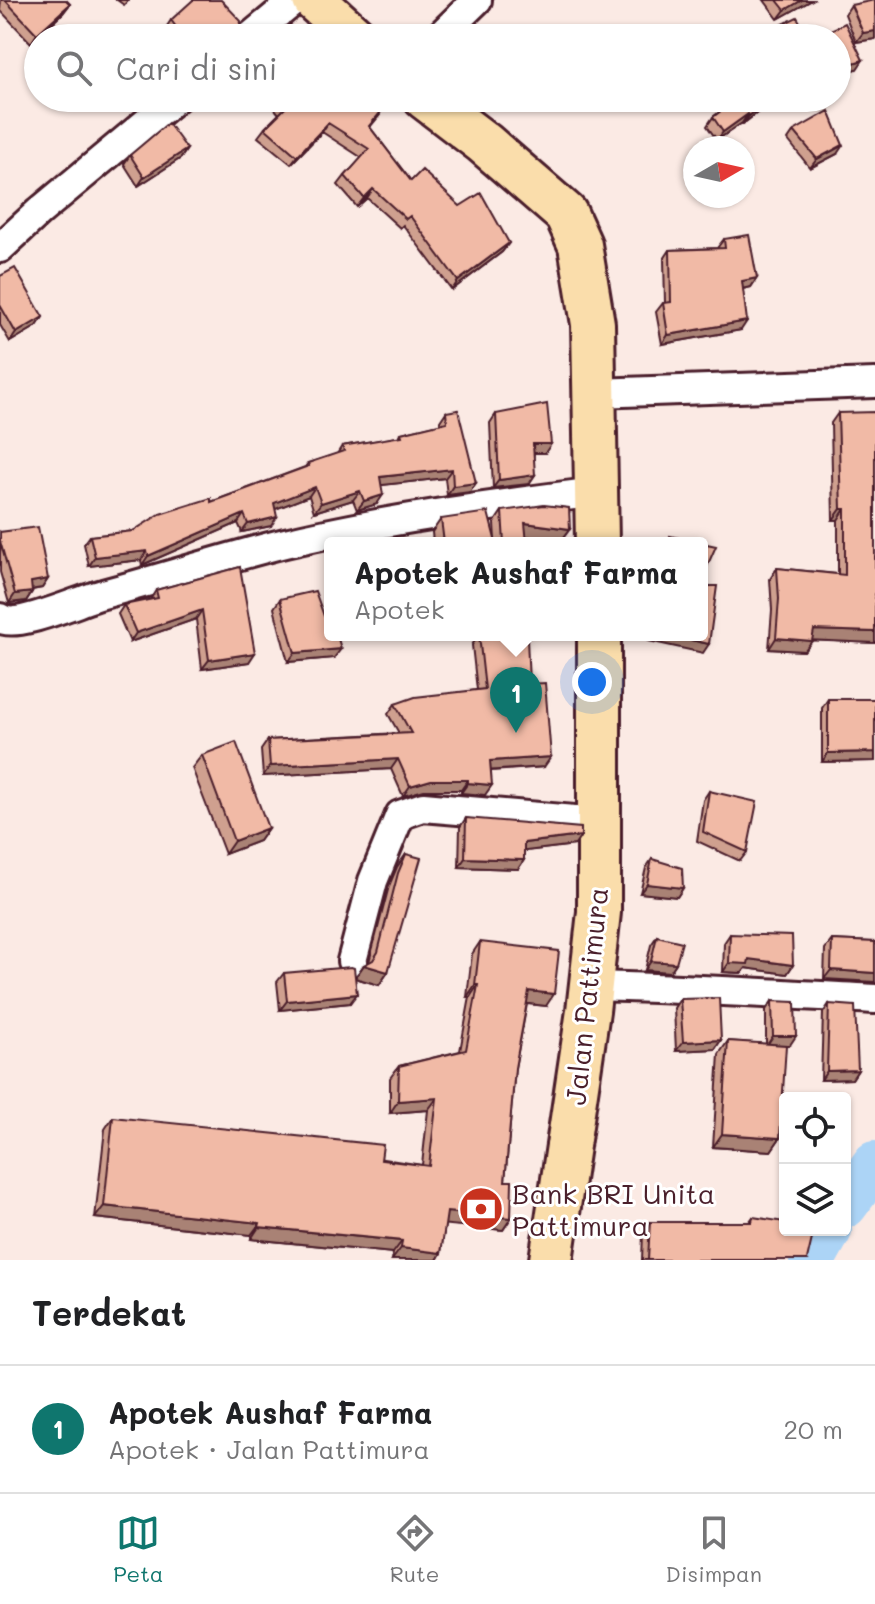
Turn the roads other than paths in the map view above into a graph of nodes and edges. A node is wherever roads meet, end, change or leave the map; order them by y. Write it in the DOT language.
graph roads {
  1 [pos="295,0"];
  2 [pos="314,0"];
  3 [pos="477,0"];
  4 [pos="266,24"];
  5 [pos="341,24"];
  6 [pos="452,24"];
  7 [pos="159,112"];
  8 [pos="443,112"];
  9 [pos="0,248"];
  10 [pos="875,383"];
  11 [pos="595,393"];
  12 [pos="597,492"];
  13 [pos="597,537"];
  14 [pos="0,618"];
  15 [pos="599,641"];
  16 [pos="598,822"];
  17 [pos="352,961"];
  18 [pos="591,986"];
  19 [pos="875,999"];
  20 [pos="551,1260"];
  1 -- 4 [label="street"];
  2 -- 5 [label="highway"];
  3 -- 6 [label="street"];
  7 -- 9 [label="street"];
  8 -- 11 [label="highway"];
  10 -- 11 [label="street"];
  11 -- 12 [label="highway"];
  12 -- 13 [label="highway"];
  12 -- 14 [label="street"];
  15 -- 16 [label="highway, Jalan Pattimura"];
  16 -- 17 [label="street"];
  16 -- 18 [label="highway, Jalan Pattimura"];
  18 -- 19 [label="street"];
  18 -- 20 [label="highway, Jalan Pattimura"];
}
